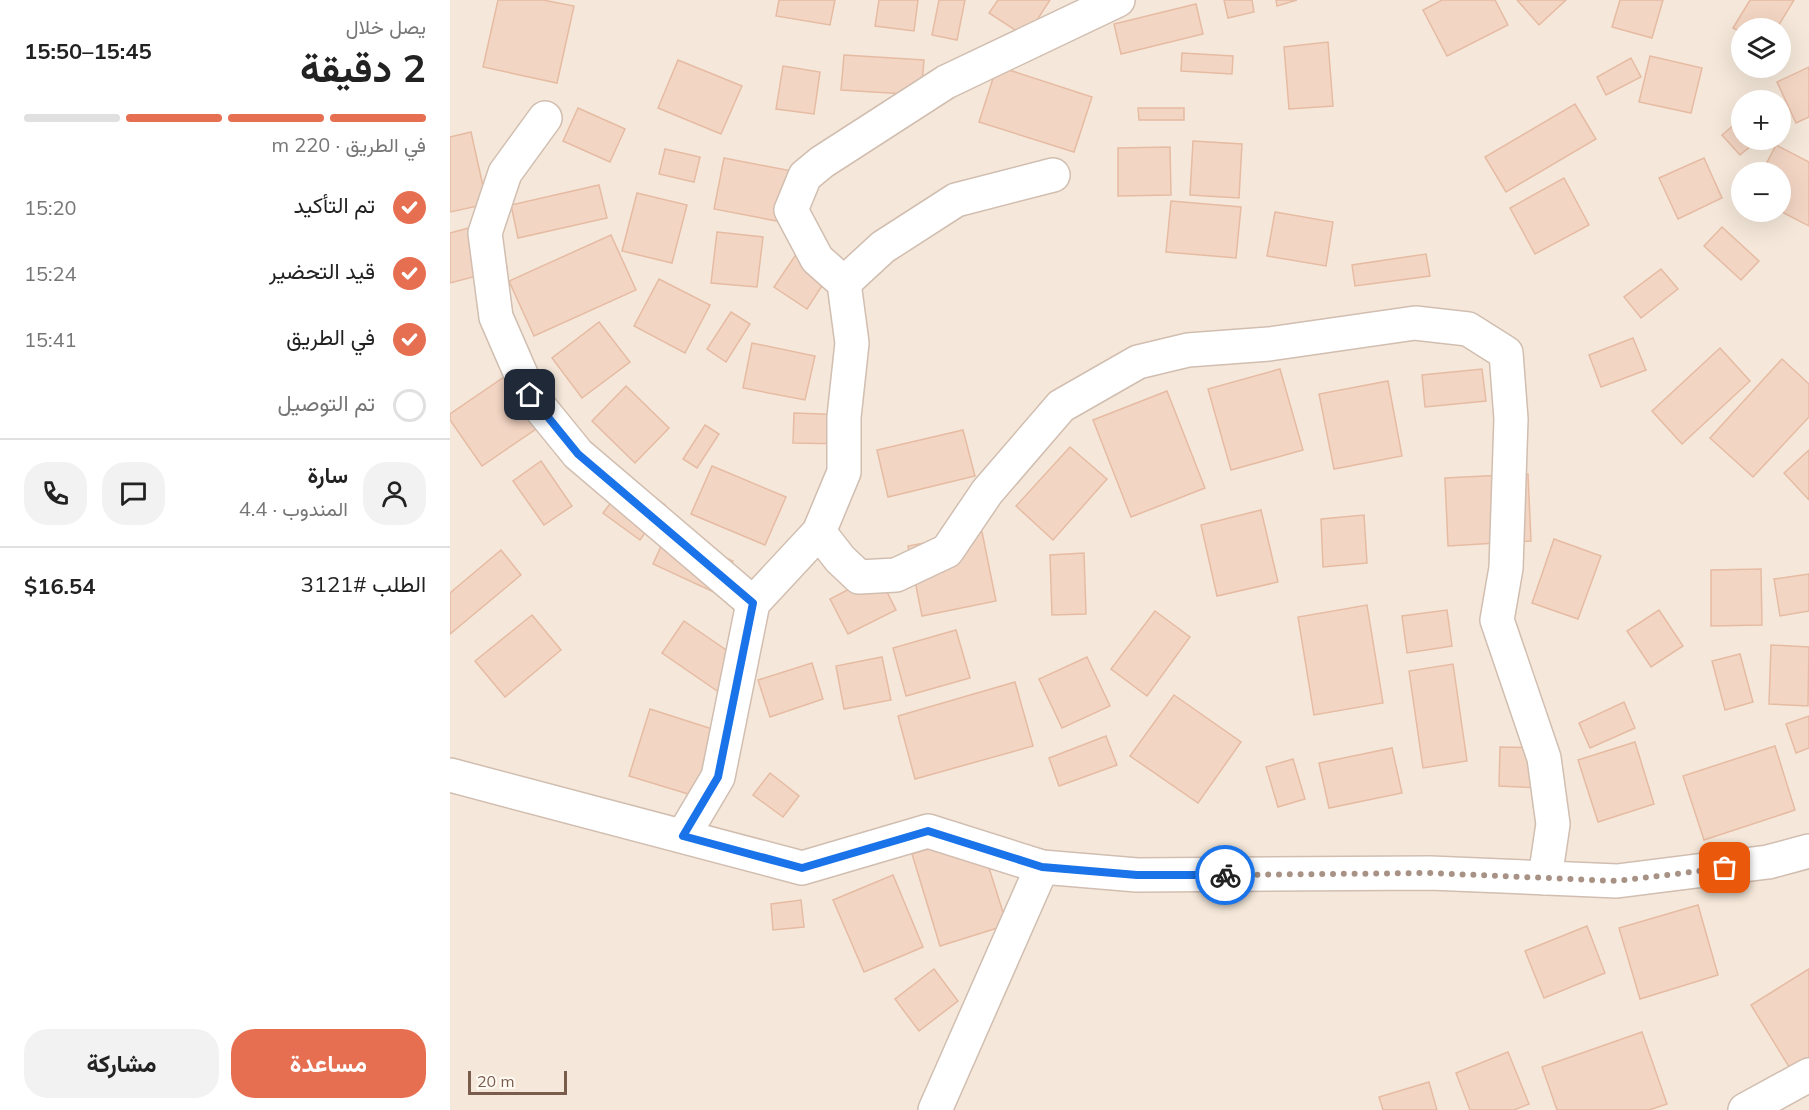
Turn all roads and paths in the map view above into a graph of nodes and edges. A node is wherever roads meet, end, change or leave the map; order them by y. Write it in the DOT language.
graph roads {
  1 [pos="1118,0"];
  2 [pos="545,118"];
  3 [pos="1053,175"];
  4 [pos="844,283"];
  5 [pos="819,532"];
  6 [pos="753,603"];
  7 [pos="450,775"];
  8 [pos="683,836"];
  9 [pos="1809,851"];
  10 [pos="1042,867"];
  11 [pos="1545,878"];
  12 [pos="1809,1076"];
  13 [pos="935,1110"];
  14 [pos="1745,1110"];
  1 -- 4 [label="street"];
  2 -- 6 [label="street"];
  3 -- 4 [label="street"];
  4 -- 5 [label="street"];
  5 -- 6 [label="street"];
  5 -- 11 [label="street"];
  6 -- 8 [label="street"];
  7 -- 8 [label="street"];
  8 -- 10 [label="street"];
  9 -- 11 [label="street"];
  10 -- 11 [label="street"];
  10 -- 13 [label="street"];
  12 -- 14 [label="street"];
}
